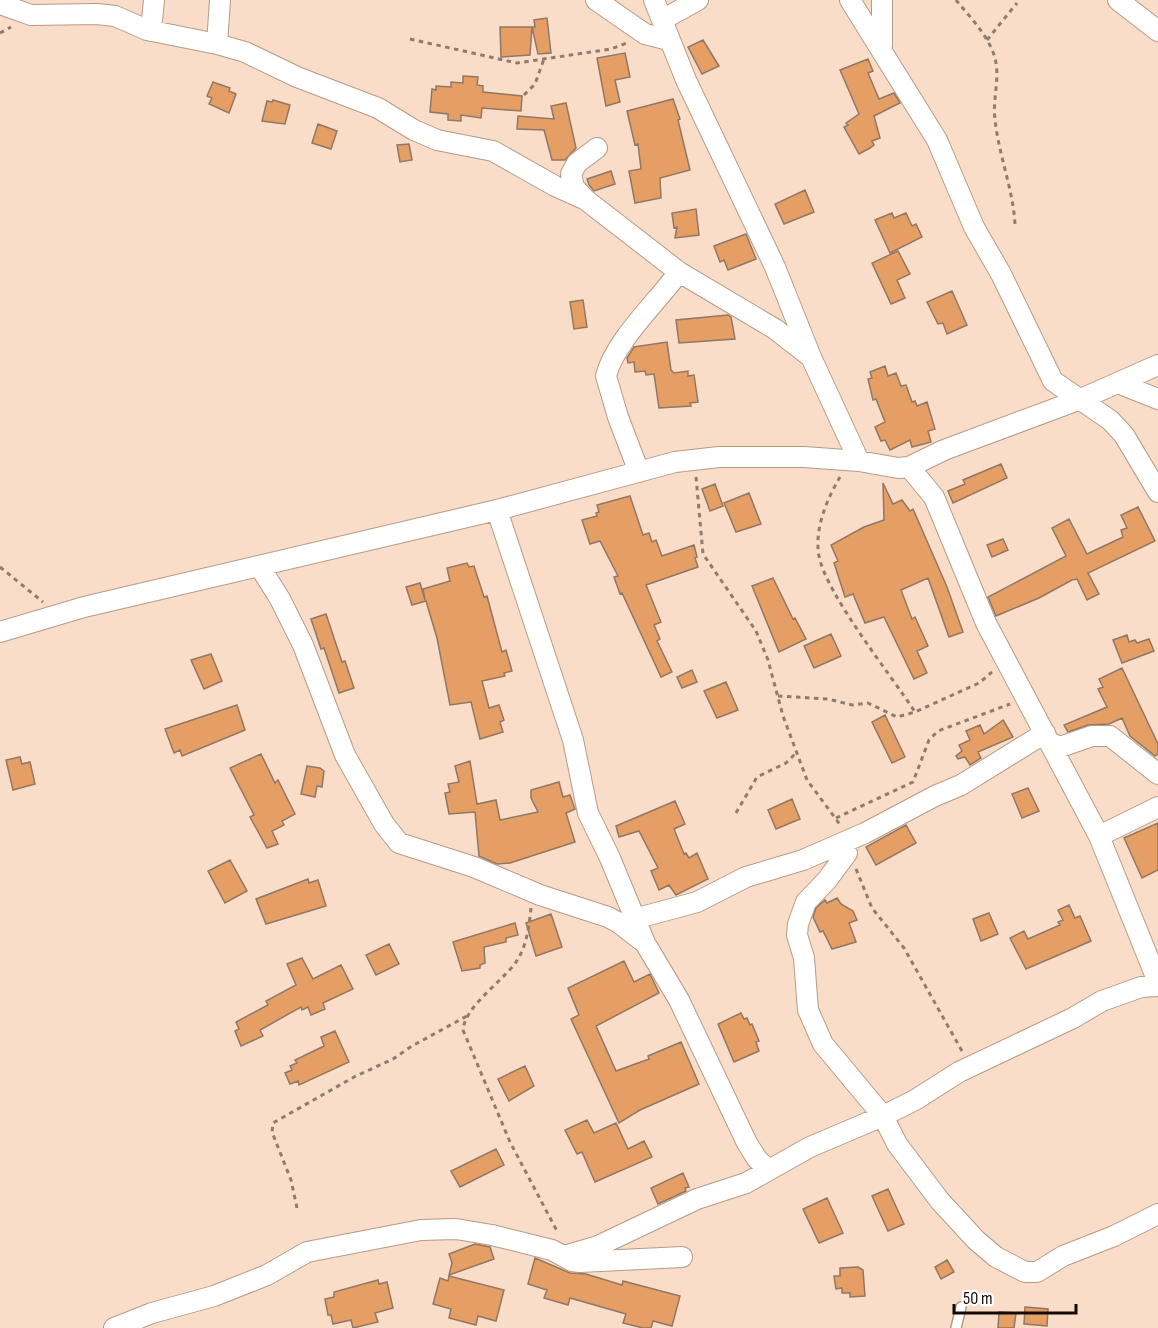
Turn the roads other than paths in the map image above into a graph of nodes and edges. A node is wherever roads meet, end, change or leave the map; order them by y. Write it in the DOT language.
graph roads {
  1 [pos="154,0"];
  2 [pos="220,0"];
  3 [pos="597,0"];
  4 [pos="654,0"];
  5 [pos="698,0"];
  6 [pos="850,0"];
  7 [pos="882,0"];
  8 [pos="1118,0"];
  9 [pos="0,4"];
  10 [pos="662,20"];
  11 [pos="151,31"];
  12 [pos="1158,31"];
  13 [pos="669,40"];
  14 [pos="217,44"];
  15 [pos="883,49"];
  16 [pos="597,148"];
  17 [pos="586,200"];
  18 [pos="679,272"];
  19 [pos="811,357"];
  20 [pos="1158,365"];
  21 [pos="1118,383"];
  22 [pos="1081,399"];
  23 [pos="1158,399"];
  24 [pos="855,460"];
  25 [pos="909,467"];
  26 [pos="639,472"];
  27 [pos="1158,492"];
  28 [pos="497,510"];
  29 [pos="260,567"];
  30 [pos="0,632"];
  31 [pos="1047,738"];
  32 [pos="1158,774"];
  33 [pos="1158,807"];
  34 [pos="1099,836"];
  35 [pos="845,847"];
  36 [pos="634,920"];
  37 [pos="645,943"];
  38 [pos="1157,981"];
  39 [pos="883,1116"];
  40 [pos="769,1170"];
  41 [pos="1158,1214"];
  42 [pos="567,1255"];
  43 [pos="682,1257"];
  44 [pos="961,1307"];
  45 [pos="114,1328"];
  46 [pos="956,1328"];
  1 -- 11 [label="street"];
  2 -- 14 [label="street"];
  3 -- 13 [label="street"];
  4 -- 10 [label="street"];
  5 -- 10 [label="street"];
  6 -- 15 [label="street"];
  7 -- 15 [label="street"];
  8 -- 12 [label="street"];
  9 -- 11 [label="street"];
  10 -- 13 [label="street"];
  11 -- 14 [label="street"];
  13 -- 19 [label="street"];
  14 -- 17 [label="street"];
  15 -- 22 [label="street"];
  16 -- 17 [label="street"];
  17 -- 18 [label="street"];
  18 -- 19 [label="street"];
  18 -- 26 [label="street"];
  19 -- 24 [label="street"];
  20 -- 21 [label="street"];
  21 -- 22 [label="street"];
  21 -- 23 [label="street"];
  22 -- 25 [label="street"];
  22 -- 27 [label="street"];
  24 -- 25 [label="street"];
  24 -- 26 [label="street"];
  25 -- 31 [label="street"];
  26 -- 28 [label="street"];
  28 -- 29 [label="street"];
  28 -- 36 [label="street"];
  29 -- 30 [label="street"];
  29 -- 37 [label="street"];
  31 -- 32 [label="street"];
  31 -- 34 [label="street"];
  31 -- 35 [label="street"];
  33 -- 34 [label="street"];
  34 -- 38 [label="street"];
  35 -- 36 [label="street"];
  35 -- 39 [label="street"];
  36 -- 37 [label="street"];
  37 -- 40 [label="street"];
  38 -- 39 [label="street"];
  39 -- 40 [label="street"];
  39 -- 41 [label="street"];
  40 -- 42 [label="street"];
  42 -- 43 [label="street"];
  42 -- 45 [label="street"];
  44 -- 46 [label="lane"];
}
